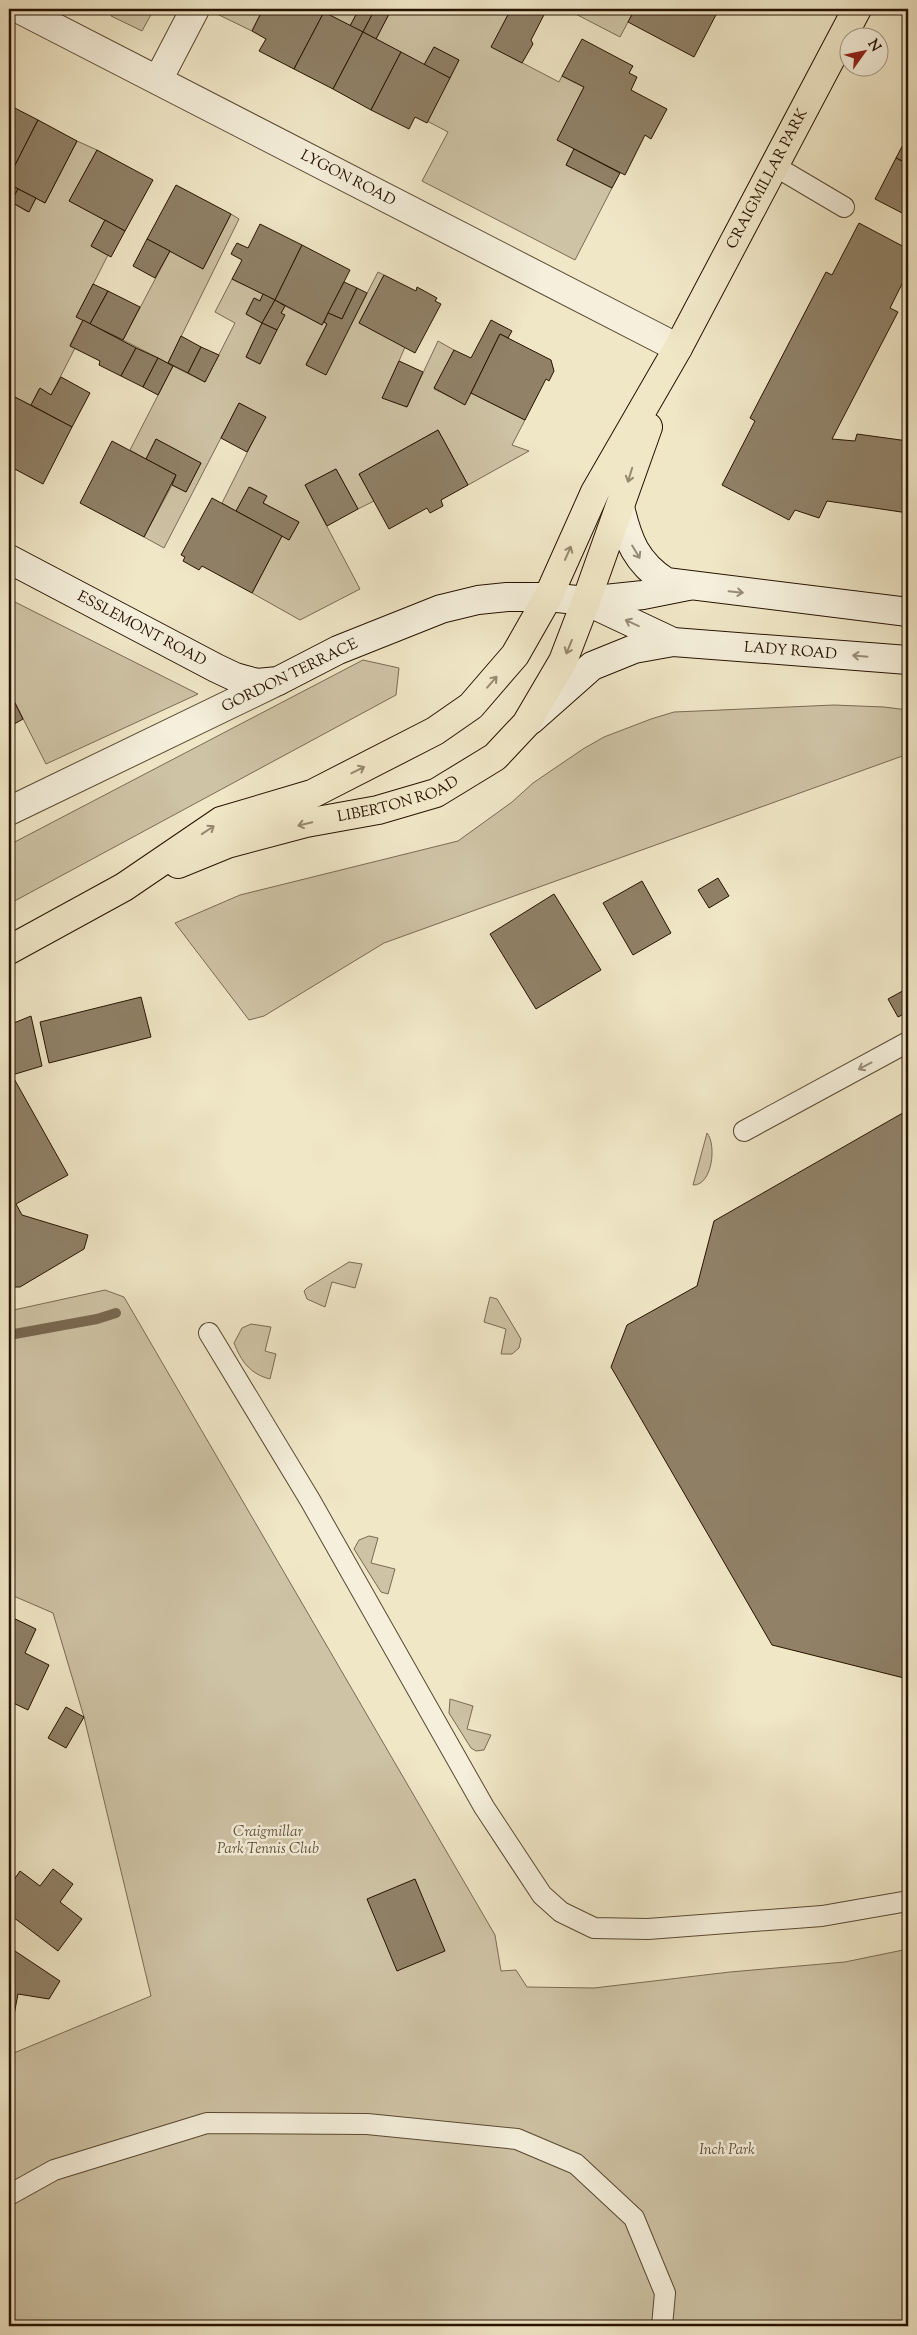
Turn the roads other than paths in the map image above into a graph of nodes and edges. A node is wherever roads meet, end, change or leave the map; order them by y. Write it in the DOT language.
graph roads {
  1 [pos="19,9"];
  2 [pos="195,9"];
  3 [pos="857,9"];
  4 [pos="158,80"];
  5 [pos="773,165"];
  6 [pos="844,207"];
  7 [pos="678,348"];
  8 [pos="620,507"];
  9 [pos="9,559"];
  10 [pos="688,586"];
  11 [pos="548,597"];
  12 [pos="586,602"];
  13 [pos="908,612"];
  14 [pos="673,642"];
  15 [pos="908,660"];
  16 [pos="278,681"];
  17 [pos="526,724"];
  18 [pos="9,811"];
  19 [pos="124,887"];
  20 [pos="9,950"];
  21 [pos="908,1042"];
  22 [pos="744,1131"];
  23 [pos="209,1333"];
  24 [pos="908,1901"];
  25 [pos="9,2195"];
  26 [pos="662,2326"];
  1 -- 4 [label="street, LYGON ROAD"];
  2 -- 4 [label="street"];
  3 -- 5 [label="main road, CRAIGMILLAR PARK"];
  4 -- 7 [label="street, LYGON ROAD"];
  5 -- 6 [label="lane"];
  5 -- 7 [label="main road, CRAIGMILLAR PARK"];
  7 -- 8 [label="main road, CRAIGMILLAR PARK, one-way"];
  11 -- 7 [label="main road, CRAIGMILLAR PARK, one-way"];
  8 -- 10 [label="street, one-way"];
  8 -- 12 [label="main road, CRAIGMILLAR PARK"];
  9 -- 16 [label="street, ESSLEMONT ROAD"];
  10 -- 12 [label="street"];
  10 -- 13 [label="street, one-way"];
  11 -- 12 [label="street, GORDON TERRACE"];
  11 -- 16 [label="street, GORDON TERRACE"];
  19 -- 11 [label="main road, LIBERTON ROAD, one-way"];
  14 -- 12 [label="street, LADY ROAD, one-way"];
  12 -- 17 [label="main road, LIBERTON ROAD, one-way"];
  15 -- 14 [label="street, LADY ROAD, one-way"];
  14 -- 17 [label="street, LADY ROAD"];
  16 -- 18 [label="street, GORDON TERRACE"];
  17 -- 19 [label="main road, LIBERTON ROAD, one-way"];
  19 -- 20 [label="main road, LIBERTON ROAD"];
  21 -- 22 [label="lane, one-way"];
  23 -- 24 [label="lane"];
  25 -- 26 [label="lane"];
}
